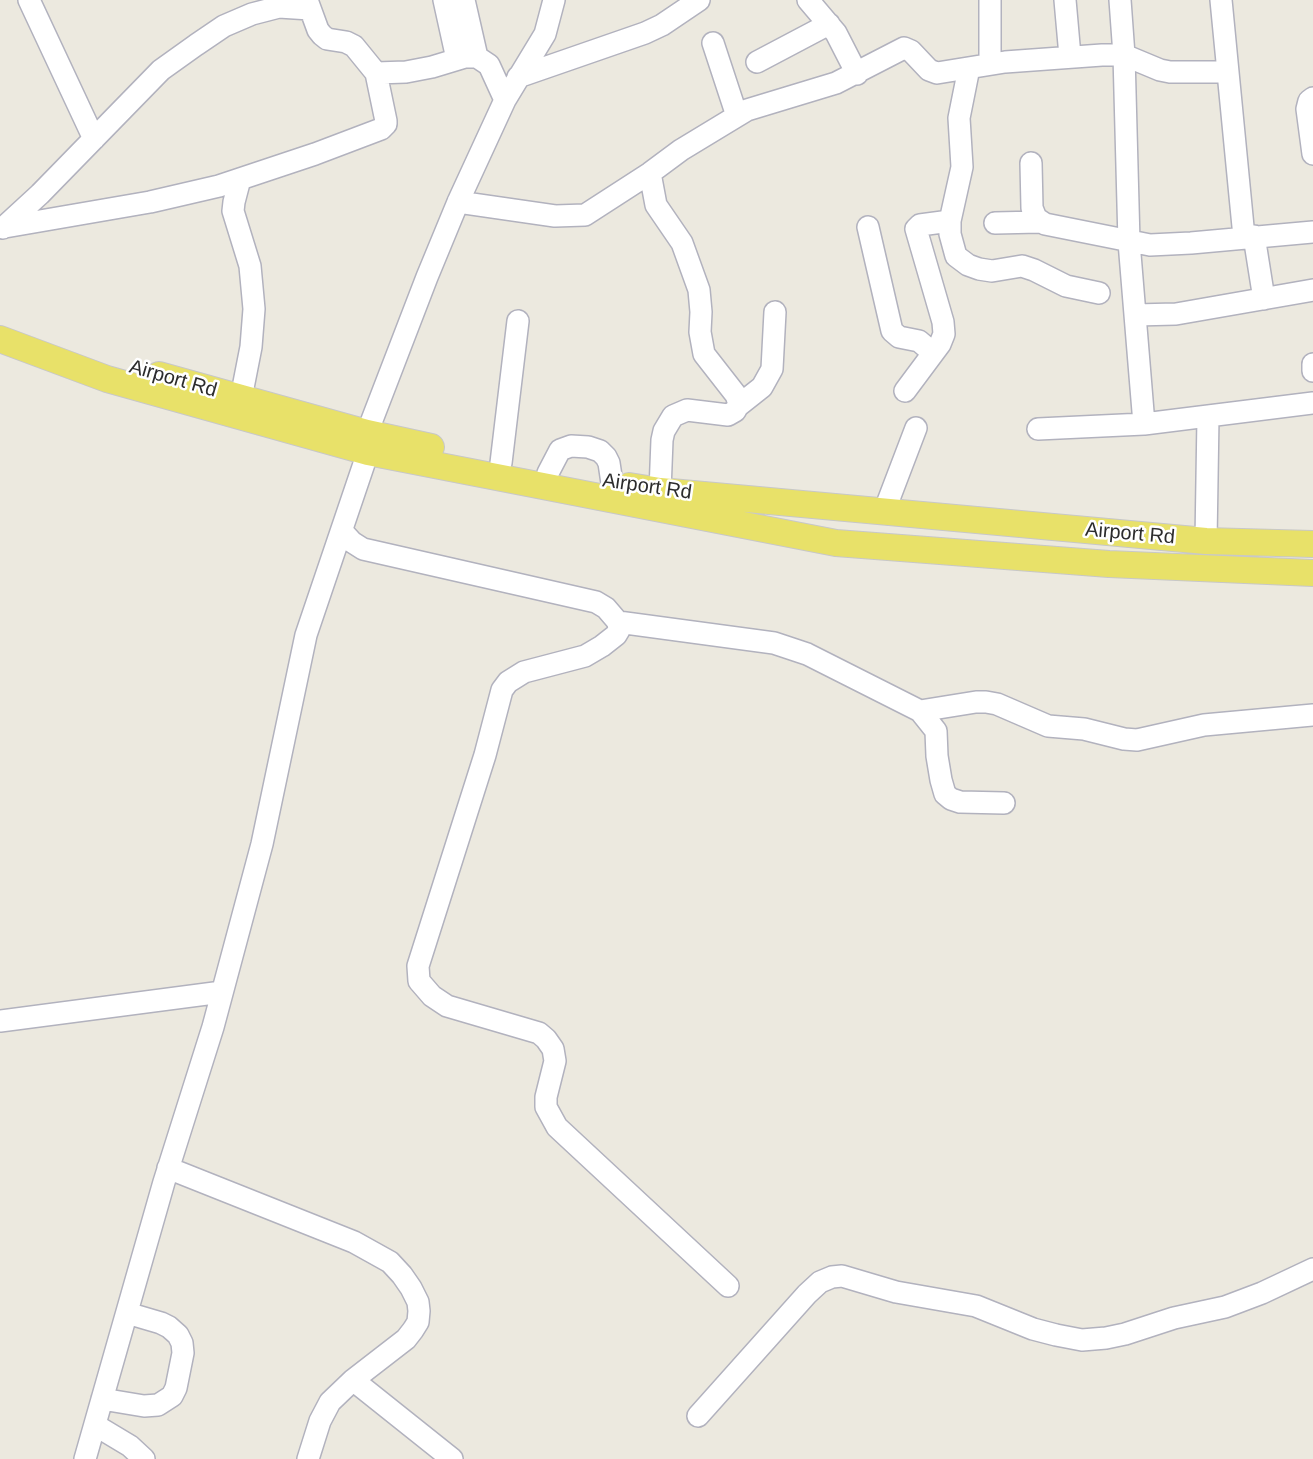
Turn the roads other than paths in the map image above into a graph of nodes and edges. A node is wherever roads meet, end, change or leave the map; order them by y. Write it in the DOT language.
graph roads {
  1 [pos="29,0"];
  2 [pos="444,0"];
  3 [pos="464,0"];
  4 [pos="554,0"];
  5 [pos="699,0"];
  6 [pos="808,0"];
  7 [pos="990,0"];
  8 [pos="1065,0"];
  9 [pos="1120,0"];
  10 [pos="1221,0"];
  11 [pos="308,5"];
  12 [pos="829,24"];
  13 [pos="713,43"];
  14 [pos="1124,55"];
  15 [pos="1070,56"];
  16 [pos="467,58"];
  17 [pos="758,62"];
  18 [pos="990,64"];
  19 [pos="969,68"];
  20 [pos="1227,72"];
  21 [pos="375,73"];
  22 [pos="857,74"];
  23 [pos="518,77"];
  24 [pos="1313,98"];
  25 [pos="505,100"];
  26 [pos="737,116"];
  27 [pos="94,139"];
  28 [pos="1313,154"];
  29 [pos="1031,163"];
  30 [pos="650,173"];
  31 [pos="240,179"];
  32 [pos="458,202"];
  33 [pos="950,220"];
  34 [pos="1040,222"];
  35 [pos="995,223"];
  36 [pos="868,227"];
  37 [pos="2,229"];
  38 [pos="1313,232"];
  39 [pos="1249,237"];
  40 [pos="1129,242"];
  41 [pos="1313,290"];
  42 [pos="1099,293"];
  43 [pos="1264,299"];
  44 [pos="775,312"];
  45 [pos="1135,315"];
  46 [pos="0,321"];
  47 [pos="518,321"];
  48 [pos="0,339"];
  49 [pos="933,353"];
  50 [pos="1313,364"];
  51 [pos="1313,371"];
  52 [pos="905,391"];
  53 [pos="241,398"];
  54 [pos="1313,403"];
  55 [pos="738,406"];
  56 [pos="1208,417"];
  57 [pos="1144,424"];
  58 [pos="916,428"];
  59 [pos="1038,429"];
  60 [pos="368,443"];
  61 [pos="501,463"];
  62 [pos="660,491"];
  63 [pos="885,512"];
  64 [pos="342,531"];
  65 [pos="1206,541"];
  66 [pos="1313,544"];
  67 [pos="1313,573"];
  68 [pos="618,622"];
  69 [pos="920,711"];
  70 [pos="1313,715"];
  71 [pos="1004,803"];
  72 [pos="222,992"];
  73 [pos="0,1022"];
  74 [pos="168,1168"];
  75 [pos="1313,1269"];
  76 [pos="728,1286"];
  77 [pos="127,1313"];
  78 [pos="353,1380"];
  79 [pos="102,1399"];
  80 [pos="698,1416"];
  81 [pos="95,1425"];
  82 [pos="85,1459"];
  83 [pos="144,1459"];
  84 [pos="308,1459"];
  85 [pos="452,1459"];
  1 -- 27 [label="street"];
  2 -- 16 [label="street"];
  3 -- 16 [label="street"];
  4 -- 23 [label="street"];
  5 -- 23 [label="street"];
  6 -- 12 [label="street"];
  7 -- 18 [label="street"];
  8 -- 15 [label="street"];
  9 -- 14 [label="street"];
  10 -- 20 [label="street"];
  11 -- 21 [label="street"];
  11 -- 27 [label="street"];
  12 -- 17 [label="street"];
  12 -- 22 [label="street"];
  13 -- 26 [label="street"];
  14 -- 15 [label="street"];
  14 -- 20 [label="street"];
  14 -- 40 [label="street"];
  15 -- 18 [label="street"];
  16 -- 21 [label="street"];
  16 -- 25 [label="street"];
  18 -- 19 [label="street"];
  19 -- 22 [label="street"];
  19 -- 33 [label="street"];
  20 -- 39 [label="street"];
  21 -- 31 [label="street"];
  22 -- 26 [label="street"];
  23 -- 25 [label="street"];
  24 -- 28 [label="street"];
  25 -- 32 [label="street"];
  26 -- 30 [label="street"];
  27 -- 37 [label="street"];
  29 -- 34 [label="street"];
  30 -- 32 [label="street"];
  30 -- 55 [label="street"];
  31 -- 37 [label="street"];
  31 -- 53 [label="street"];
  32 -- 60 [label="street"];
  33 -- 42 [label="street"];
  33 -- 49 [label="street"];
  34 -- 35 [label="street"];
  34 -- 40 [label="street"];
  36 -- 49 [label="street"];
  38 -- 39 [label="street"];
  39 -- 40 [label="street"];
  39 -- 43 [label="street"];
  40 -- 45 [label="street"];
  41 -- 43 [label="street"];
  43 -- 45 [label="street"];
  44 -- 55 [label="street"];
  45 -- 57 [label="street"];
  46 -- 53 [label="main road, Airport Rd"];
  47 -- 61 [label="street"];
  48 -- 60 [label="main road"];
  49 -- 52 [label="street"];
  50 -- 51 [label="street"];
  53 -- 60 [label="main road, Airport Rd"];
  54 -- 56 [label="street"];
  55 -- 62 [label="street"];
  56 -- 57 [label="street"];
  56 -- 65 [label="street"];
  57 -- 59 [label="street"];
  58 -- 63 [label="street"];
  60 -- 61 [label="main road, Airport Rd"];
  60 -- 64 [label="street"];
  60 -- 67 [label="main road"];
  61 -- 62 [label="main road, Airport Rd"];
  62 -- 63 [label="main road, Airport Rd"];
  63 -- 65 [label="main road, Airport Rd"];
  64 -- 68 [label="street"];
  64 -- 72 [label="street"];
  65 -- 66 [label="main road, Airport Rd"];
  68 -- 69 [label="street"];
  68 -- 76 [label="street"];
  69 -- 70 [label="street"];
  69 -- 71 [label="street"];
  72 -- 73 [label="street"];
  72 -- 74 [label="street"];
  74 -- 77 [label="street"];
  74 -- 78 [label="street"];
  75 -- 80 [label="street"];
  77 -- 79 [label="street"];
  77 -- 79 [label="street"];
  78 -- 84 [label="street"];
  78 -- 85 [label="street"];
  79 -- 81 [label="street"];
  81 -- 82 [label="street"];
  81 -- 83 [label="street"];
}
